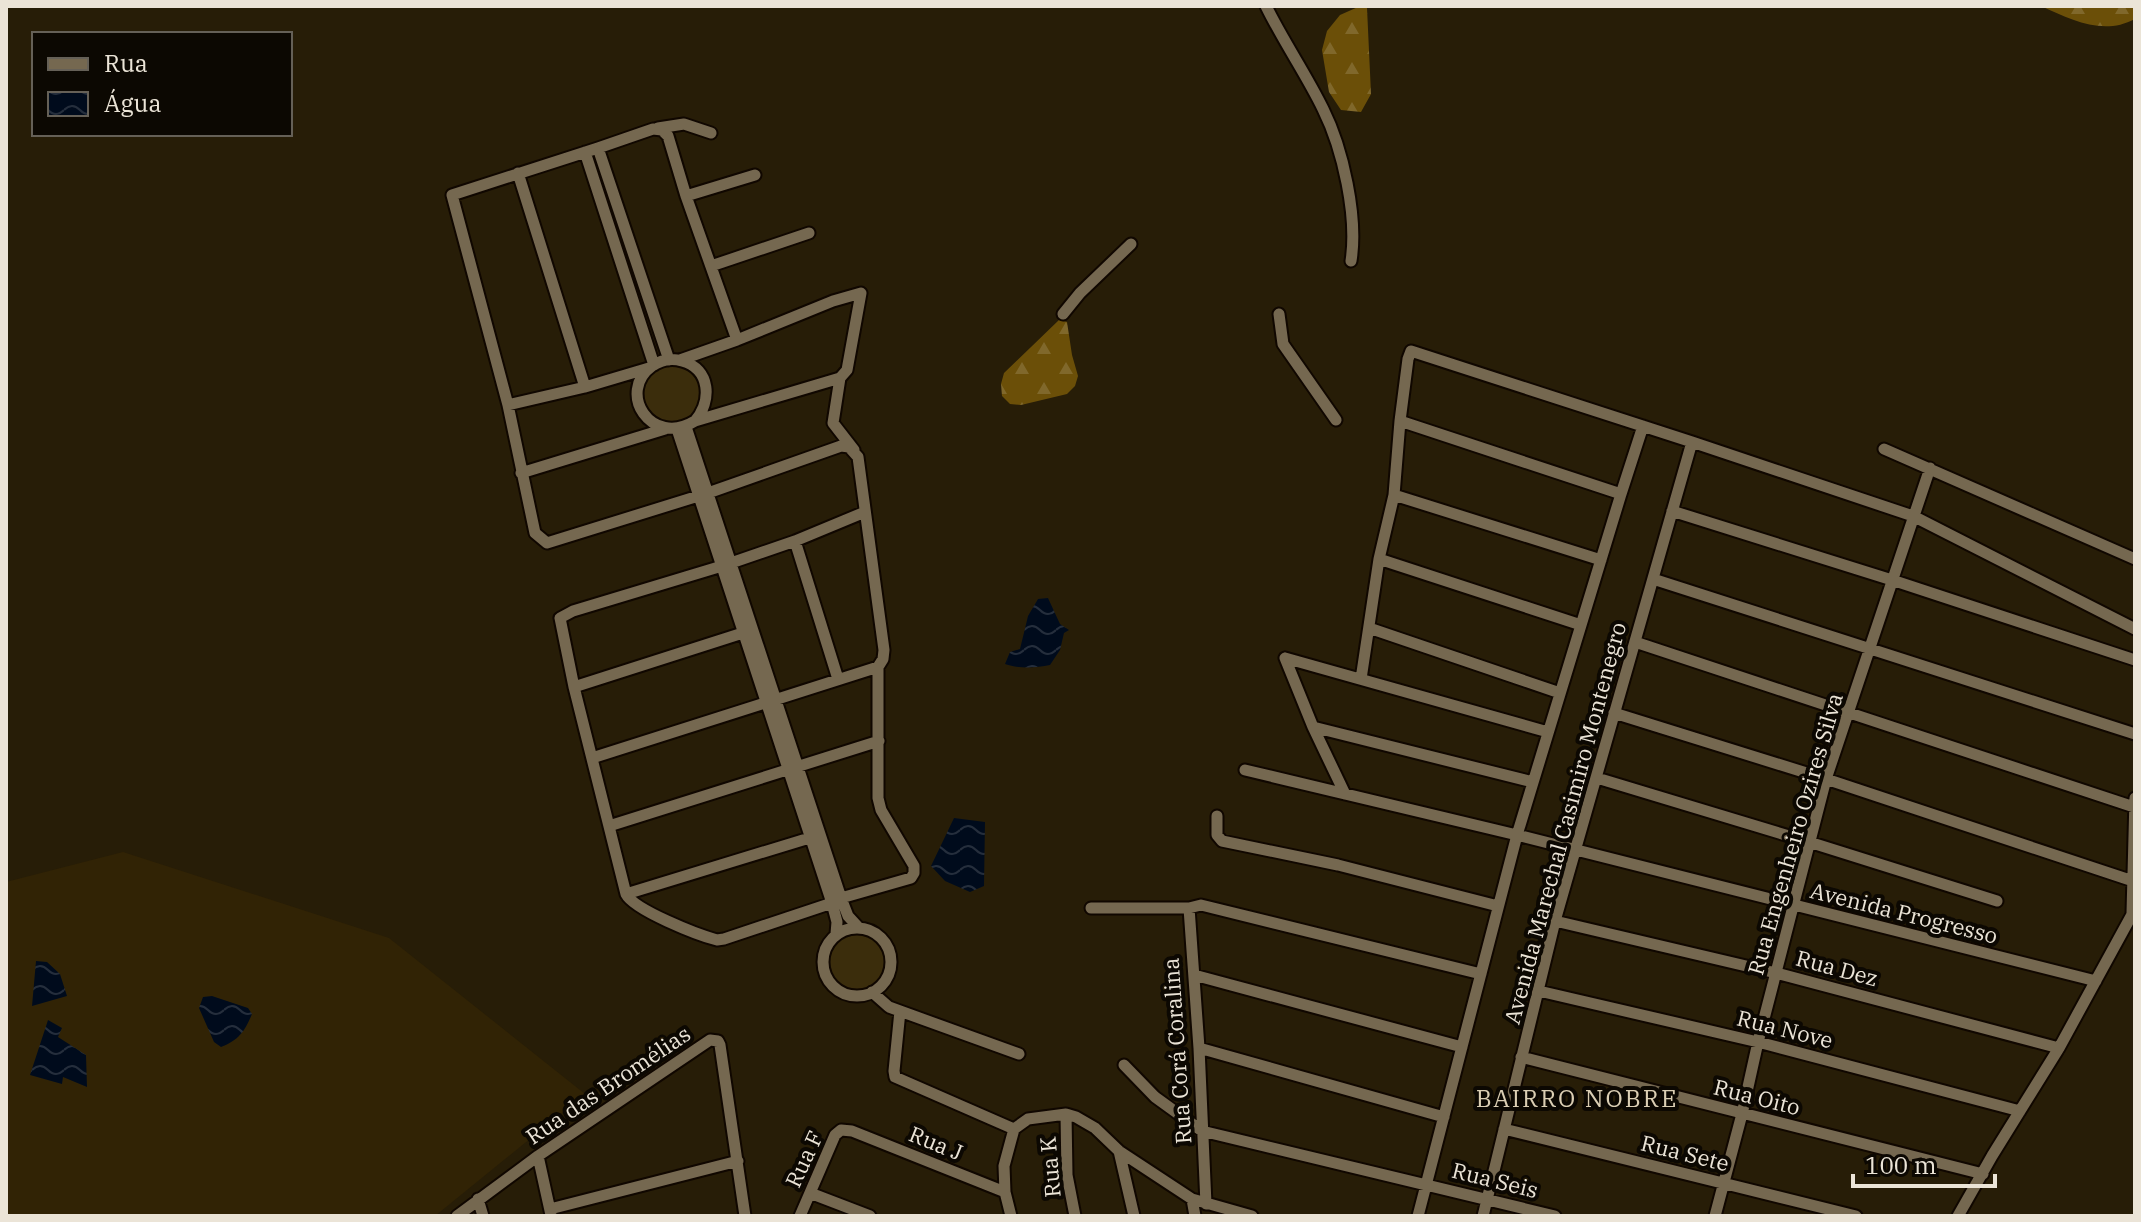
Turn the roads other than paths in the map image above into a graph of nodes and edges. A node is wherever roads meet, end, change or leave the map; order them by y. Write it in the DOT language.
graph roads {
  1 [pos="1266,6"];
  2 [pos="657,128"];
  3 [pos="711,133"];
  4 [pos="598,148"];
  5 [pos="585,152"];
  6 [pos="518,173"];
  7 [pos="755,175"];
  8 [pos="686,196"];
  9 [pos="809,233"];
  10 [pos="1131,244"];
  11 [pos="1351,261"];
  12 [pos="711,266"];
  13 [pos="1063,314"];
  14 [pos="1279,314"];
  15 [pos="737,340"];
  16 [pos="674,360"];
  17 [pos="652,367"];
  18 [pos="840,378"];
  19 [pos="585,387"];
  20 [pos="508,405"];
  21 [pos="1336,420"];
  22 [pos="1400,421"];
  23 [pos="681,426"];
  24 [pos="1643,426"];
  25 [pos="1692,442"];
  26 [pos="1884,449"];
  27 [pos="855,451"];
  28 [pos="1930,468"];
  29 [pos="521,473"];
  30 [pos="703,494"];
  31 [pos="1621,494"];
  32 [pos="1394,495"];
  33 [pos="1672,511"];
  34 [pos="865,512"];
  35 [pos="1913,516"];
  36 [pos="795,541"];
  37 [pos="1379,559"];
  38 [pos="2135,559"];
  39 [pos="1601,560"];
  40 [pos="726,565"];
  41 [pos="1653,579"];
  42 [pos="1892,580"];
  43 [pos="1581,625"];
  44 [pos="1369,628"];
  45 [pos="2135,629"];
  46 [pos="748,631"];
  47 [pos="1635,642"];
  48 [pos="1871,648"];
  49 [pos="2135,660"];
  50 [pos="878,667"];
  51 [pos="838,679"];
  52 [pos="1361,679"];
  53 [pos="574,687"];
  54 [pos="1560,693"];
  55 [pos="771,701"];
  56 [pos="1614,713"];
  57 [pos="1848,713"];
  58 [pos="1313,727"];
  59 [pos="1548,732"];
  60 [pos="2135,734"];
  61 [pos="879,741"];
  62 [pos="592,758"];
  63 [pos="793,768"];
  64 [pos="1245,770"];
  65 [pos="1597,778"];
  66 [pos="1826,779"];
  67 [pos="1533,782"];
  68 [pos="1345,794"];
  69 [pos="2134,802"];
  70 [pos="1217,816"];
  71 [pos="609,826"];
  72 [pos="1517,835"];
  73 [pos="816,836"];
  74 [pos="1809,842"];
  75 [pos="1575,850"];
  76 [pos="2133,881"];
  77 [pos="626,894"];
  78 [pos="837,901"];
  79 [pos="1997,901"];
  80 [pos="1793,905"];
  81 [pos="1195,906"];
  82 [pos="1498,906"];
  83 [pos="1091,908"];
  84 [pos="2134,912"];
  85 [pos="1555,921"];
  86 [pos="859,928"];
  87 [pos="836,934"];
  88 [pos="1776,973"];
  89 [pos="1481,974"];
  90 [pos="1194,975"];
  91 [pos="2096,981"];
  92 [pos="1539,991"];
  93 [pos="872,992"];
  94 [pos="900,1011"];
  95 [pos="1758,1042"];
  96 [pos="1462,1047"];
  97 [pos="1199,1048"];
  98 [pos="2059,1048"];
  99 [pos="1019,1054"];
  100 [pos="1521,1057"];
  101 [pos="1124,1065"];
  102 [pos="2020,1111"];
  103 [pos="1066,1114"];
  104 [pos="1742,1114"];
  105 [pos="1444,1117"];
  106 [pos="1014,1129"];
  107 [pos="1504,1129"];
  108 [pos="852,1131"];
  109 [pos="1202,1131"];
  110 [pos="1119,1151"];
  111 [pos="538,1156"];
  112 [pos="738,1161"];
  113 [pos="1983,1174"];
  114 [pos="1724,1183"];
  115 [pos="1426,1184"];
  116 [pos="1005,1192"];
  117 [pos="810,1193"];
  118 [pos="478,1199"];
  119 [pos="1192,1199"];
  120 [pos="1488,1199"];
  121 [pos="1206,1204"];
  122 [pos="551,1212"];
  123 [pos="457,1216"];
  124 [pos="483,1216"];
  125 [pos="745,1216"];
  126 [pos="800,1216"];
  127 [pos="870,1216"];
  128 [pos="1011,1216"];
  129 [pos="1075,1216"];
  130 [pos="1134,1216"];
  131 [pos="1195,1216"];
  132 [pos="1252,1216"];
  133 [pos="1418,1216"];
  134 [pos="1483,1216"];
  135 [pos="1555,1216"];
  136 [pos="1715,1216"];
  137 [pos="1856,1216"];
  138 [pos="1958,1216"];
  1 -- 11 [label="street"];
  2 -- 3 [label="street"];
  2 -- 4 [label="street"];
  2 -- 8 [label="street"];
  4 -- 5 [label="street"];
  4 -- 16 [label="street"];
  5 -- 6 [label="street"];
  5 -- 17 [label="street"];
  6 -- 19 [label="street"];
  6 -- 20 [label="street"];
  7 -- 8 [label="street"];
  8 -- 12 [label="street"];
  9 -- 12 [label="street"];
  10 -- 13 [label="street"];
  12 -- 15 [label="street"];
  14 -- 21 [label="street"];
  15 -- 16 [label="street"];
  15 -- 18 [label="street"];
  16 -- 17 [label="street"];
  16 -- 23 [label="street"];
  17 -- 19 [label="street"];
  17 -- 23 [label="street"];
  18 -- 23 [label="street"];
  18 -- 27 [label="street"];
  19 -- 20 [label="street"];
  20 -- 29 [label="street"];
  22 -- 24 [label="street"];
  22 -- 31 [label="street"];
  22 -- 32 [label="street"];
  23 -- 29 [label="street"];
  23 -- 30 [label="street"];
  24 -- 25 [label="street"];
  24 -- 31 [label="street"];
  25 -- 33 [label="street, Avenida Marechal Casimiro Montenegro"];
  25 -- 35 [label="street"];
  26 -- 28 [label="street"];
  27 -- 30 [label="street"];
  27 -- 34 [label="street"];
  28 -- 35 [label="street, Rua Engenheiro Ozires Silva"];
  28 -- 38 [label="street"];
  29 -- 30 [label="street"];
  30 -- 40 [label="street"];
  31 -- 39 [label="street"];
  32 -- 37 [label="street"];
  32 -- 39 [label="street"];
  33 -- 41 [label="street, Avenida Marechal Casimiro Montenegro"];
  33 -- 42 [label="street"];
  34 -- 36 [label="street"];
  34 -- 50 [label="street"];
  35 -- 42 [label="street, Rua Engenheiro Ozires Silva"];
  35 -- 45 [label="street"];
  36 -- 40 [label="street"];
  36 -- 51 [label="street"];
  37 -- 43 [label="street"];
  37 -- 44 [label="street"];
  39 -- 43 [label="street"];
  40 -- 46 [label="street"];
  40 -- 53 [label="street"];
  41 -- 47 [label="street, Avenida Marechal Casimiro Montenegro"];
  41 -- 48 [label="street"];
  42 -- 48 [label="street, Rua Engenheiro Ozires Silva"];
  42 -- 49 [label="street"];
  43 -- 54 [label="street"];
  44 -- 52 [label="street"];
  44 -- 54 [label="street"];
  46 -- 53 [label="street"];
  46 -- 55 [label="street"];
  47 -- 56 [label="street, Avenida Marechal Casimiro Montenegro"];
  47 -- 57 [label="street"];
  48 -- 57 [label="street, Rua Engenheiro Ozires Silva"];
  48 -- 60 [label="street"];
  50 -- 51 [label="street"];
  50 -- 61 [label="street"];
  51 -- 55 [label="street"];
  52 -- 58 [label="street"];
  52 -- 59 [label="street"];
  53 -- 62 [label="street"];
  54 -- 59 [label="street"];
  55 -- 62 [label="street"];
  55 -- 63 [label="street"];
  56 -- 65 [label="street, Avenida Marechal Casimiro Montenegro"];
  56 -- 66 [label="street"];
  57 -- 66 [label="street, Rua Engenheiro Ozires Silva"];
  57 -- 69 [label="street"];
  58 -- 67 [label="street"];
  58 -- 68 [label="street"];
  59 -- 67 [label="street"];
  61 -- 63 [label="street"];
  61 -- 78 [label="street"];
  62 -- 71 [label="street"];
  63 -- 71 [label="street"];
  63 -- 73 [label="street"];
  64 -- 68 [label="street, Avenida Progresso"];
  65 -- 74 [label="street"];
  65 -- 75 [label="street, Avenida Marechal Casimiro Montenegro"];
  66 -- 74 [label="street, Rua Engenheiro Ozires Silva"];
  66 -- 76 [label="street"];
  67 -- 72 [label="street"];
  68 -- 72 [label="street, Avenida Progresso"];
  69 -- 76 [label="street"];
  70 -- 82 [label="street"];
  71 -- 77 [label="street"];
  72 -- 75 [label="street, Avenida Progresso"];
  72 -- 82 [label="street"];
  73 -- 77 [label="street"];
  73 -- 78 [label="street"];
  74 -- 79 [label="street"];
  74 -- 80 [label="street, Rua Engenheiro Ozires Silva"];
  75 -- 80 [label="street, Avenida Progresso"];
  75 -- 85 [label="street, Avenida Marechal Casimiro Montenegro"];
  76 -- 84 [label="street"];
  77 -- 78 [label="street"];
  78 -- 86 [label="street"];
  78 -- 87 [label="street"];
  80 -- 88 [label="street, Rua Engenheiro Ozires Silva"];
  80 -- 91 [label="street, Avenida Progresso"];
  81 -- 83 [label="street"];
  81 -- 89 [label="street"];
  81 -- 90 [label="street, Rua Corá Coralina"];
  82 -- 89 [label="street"];
  84 -- 91 [label="street"];
  85 -- 88 [label="street, Rua Dez"];
  85 -- 92 [label="street, Avenida Marechal Casimiro Montenegro"];
  86 -- 87 [label="street"];
  86 -- 93 [label="street"];
  87 -- 93 [label="street"];
  88 -- 95 [label="street, Rua Engenheiro Ozires Silva"];
  88 -- 98 [label="street, Rua Dez"];
  89 -- 96 [label="street"];
  90 -- 96 [label="street"];
  90 -- 97 [label="street, Rua Corá Coralina"];
  91 -- 98 [label="street"];
  92 -- 95 [label="street, Rua Nove"];
  92 -- 100 [label="street, Avenida Marechal Casimiro Montenegro"];
  93 -- 94 [label="street"];
  94 -- 99 [label="street"];
  94 -- 106 [label="street"];
  95 -- 102 [label="street, Rua Nove"];
  95 -- 104 [label="street, Rua Engenheiro Ozires Silva"];
  96 -- 105 [label="street"];
  97 -- 105 [label="street"];
  97 -- 109 [label="street, Rua Corá Coralina"];
  98 -- 102 [label="street"];
  100 -- 104 [label="street, Rua Oito"];
  100 -- 107 [label="street, Avenida Marechal Casimiro Montenegro"];
  101 -- 109 [label="street"];
  102 -- 113 [label="street"];
  103 -- 106 [label="street"];
  103 -- 110 [label="street"];
  103 -- 129 [label="street, Rua K"];
  104 -- 113 [label="street, Rua Oito"];
  104 -- 114 [label="street, Rua Engenheiro Ozires Silva"];
  105 -- 115 [label="street"];
  106 -- 116 [label="street"];
  107 -- 114 [label="street, Rua Sete"];
  107 -- 120 [label="street, Avenida Marechal Casimiro Montenegro"];
  108 -- 116 [label="street, Rua J"];
  108 -- 117 [label="street, Rua F"];
  109 -- 115 [label="street, Rua Seis"];
  109 -- 121 [label="street, Rua Corá Coralina"];
  110 -- 119 [label="street"];
  110 -- 130 [label="street"];
  111 -- 112 [label="street, Rua das Bromélias"];
  111 -- 118 [label="street, Rua das Bromélias"];
  111 -- 122 [label="street"];
  112 -- 122 [label="street"];
  112 -- 125 [label="street, Rua das Bromélias"];
  113 -- 138 [label="street"];
  114 -- 136 [label="street, Rua Engenheiro Ozires Silva"];
  114 -- 137 [label="street, Rua Sete"];
  115 -- 120 [label="street, Rua Seis"];
  115 -- 133 [label="street"];
  116 -- 128 [label="street"];
  117 -- 126 [label="street, Rua F"];
  117 -- 127 [label="street"];
  118 -- 123 [label="street, Rua das Bromélias"];
  118 -- 124 [label="street"];
  119 -- 121 [label="street"];
  119 -- 131 [label="street"];
  120 -- 134 [label="street, Avenida Marechal Casimiro Montenegro"];
  120 -- 135 [label="street, Rua Seis"];
  121 -- 132 [label="street"];
}
